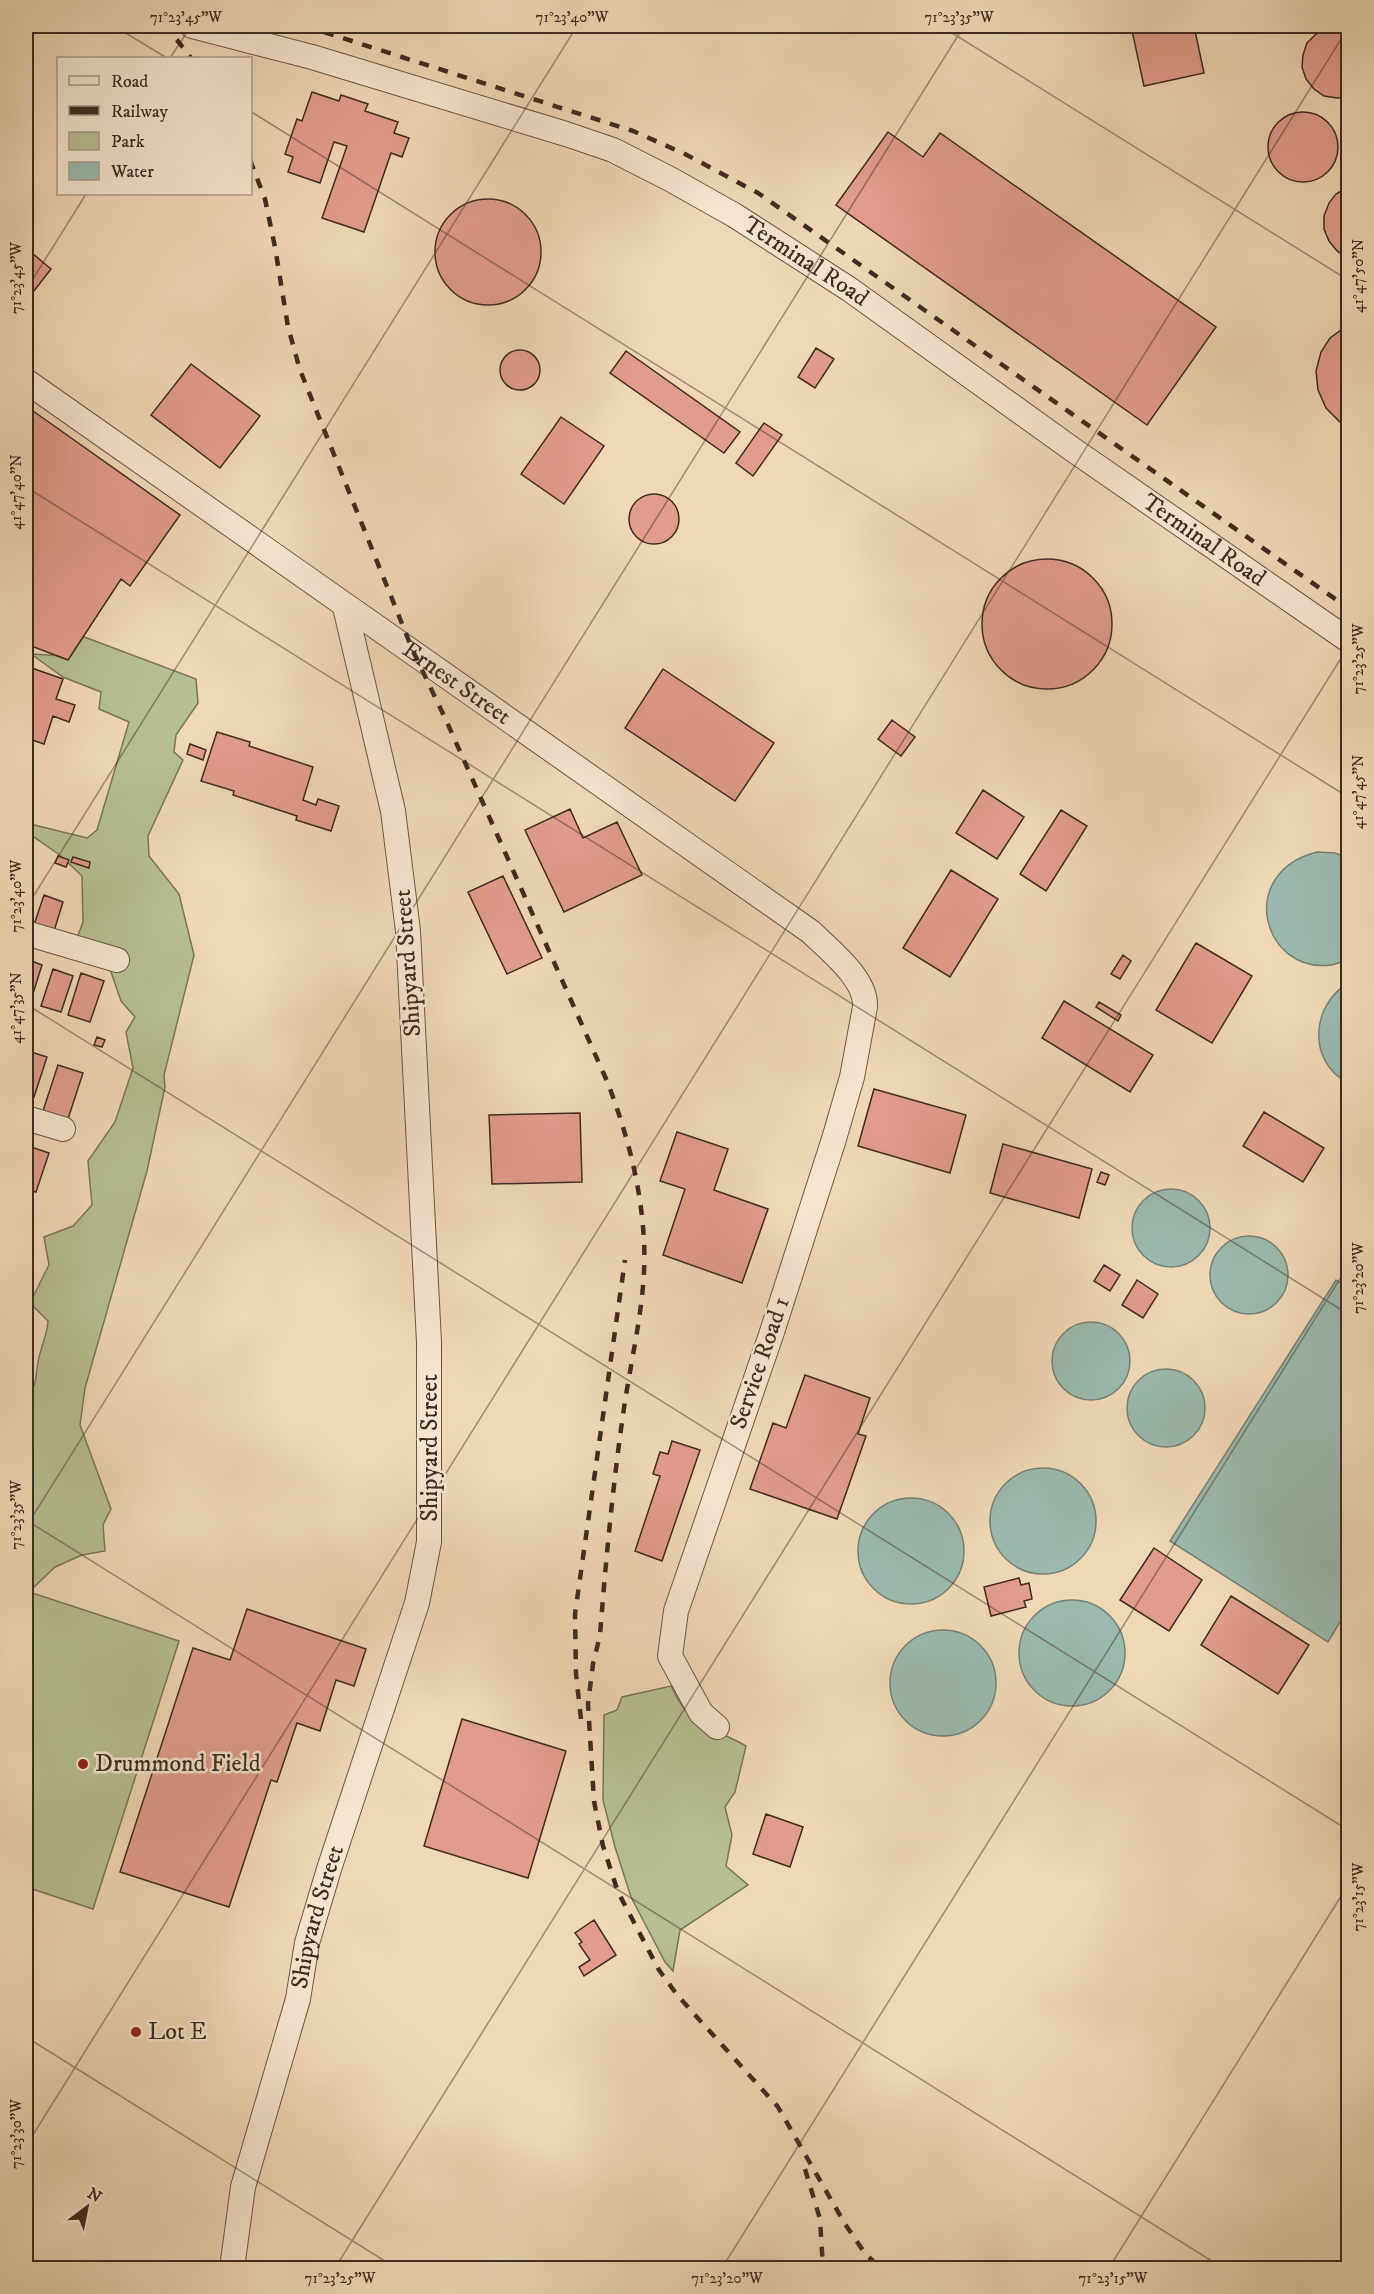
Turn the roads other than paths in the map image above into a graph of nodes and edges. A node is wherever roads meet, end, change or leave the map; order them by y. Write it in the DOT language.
graph roads {
  1 [pos="192,26"];
  2 [pos="26,381"];
  3 [pos="345,607"];
  4 [pos="1348,640"];
  5 [pos="26,933"];
  6 [pos="117,960"];
  7 [pos="865,1007"];
  8 [pos="26,1118"];
  9 [pos="63,1129"];
  10 [pos="709,1720"];
  11 [pos="232,2268"];
  1 -- 4 [label="street, Terminal Road"];
  2 -- 3 [label="street, Ernest Street"];
  3 -- 7 [label="street, Ernest Street"];
  3 -- 11 [label="street, Shipyard Street"];
  5 -- 6 [label="street"];
  7 -- 10 [label="street, Service Road 1"];
  8 -- 9 [label="street"];
}
